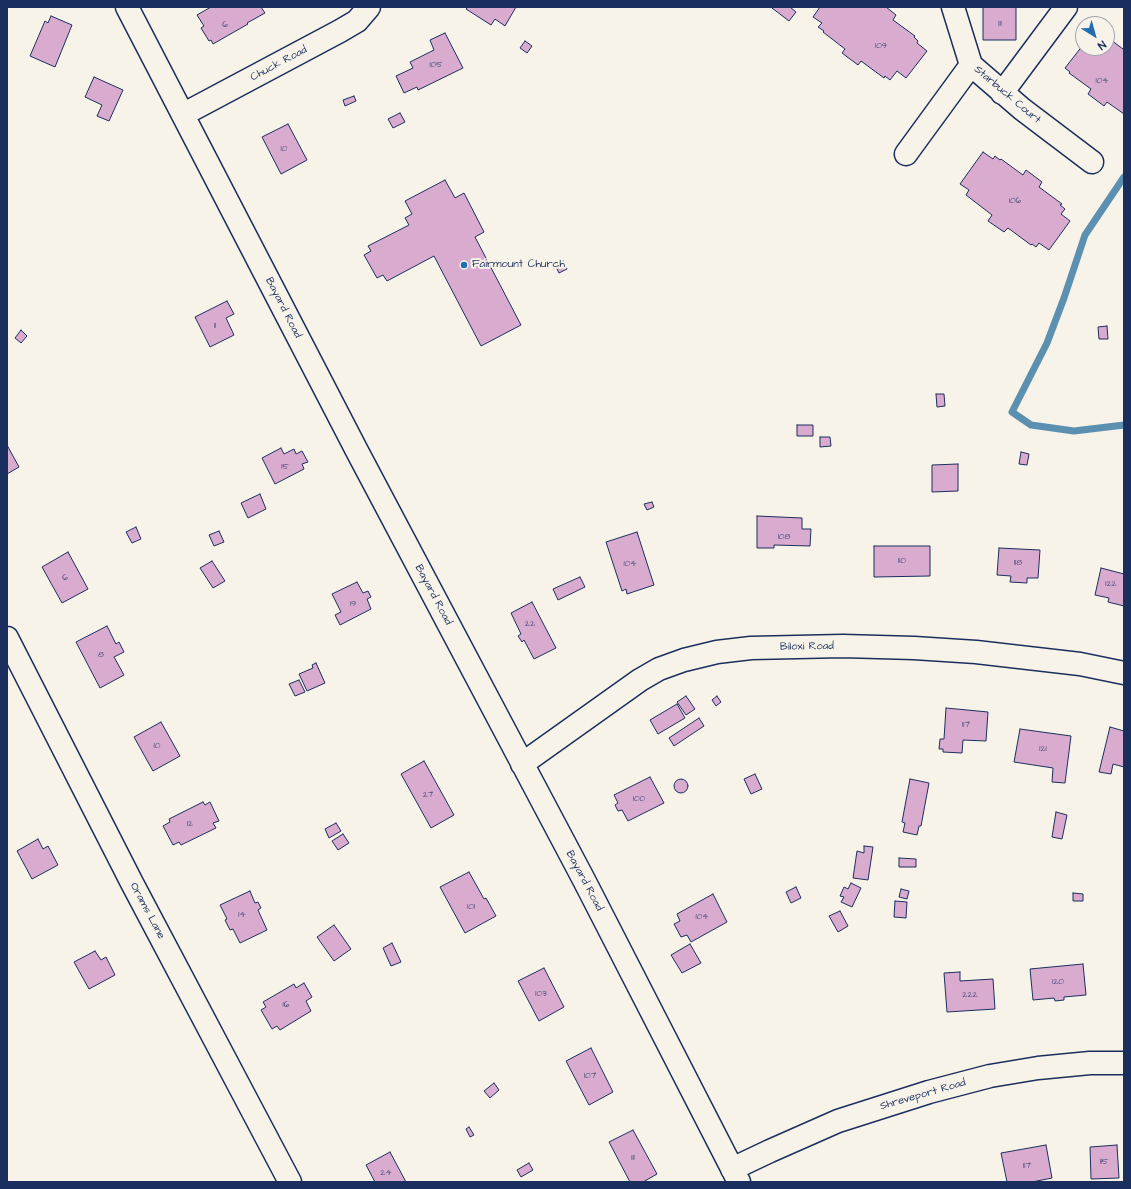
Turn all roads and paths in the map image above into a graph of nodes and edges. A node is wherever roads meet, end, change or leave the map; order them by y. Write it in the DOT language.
graph roads {
  1 [pos="127,7"];
  2 [pos="369,7"];
  3 [pos="953,7"];
  4 [pos="1066,7"];
  5 [pos="971,65"];
  6 [pos="1002,93"];
  7 [pos="184,114"];
  8 [pos="906,154"];
  9 [pos="1092,162"];
  10 [pos="7,638"];
  11 [pos="1124,673"];
  12 [pos="522,764"];
  13 [pos="1124,1063"];
  14 [pos="736,1175"];
  15 [pos="290,1182"];
  1 -- 7 [label="street, Bayard Road"];
  2 -- 7 [label="street, Chuck Road"];
  3 -- 5 [label="street, Starbuck Court"];
  4 -- 6 [label="street"];
  5 -- 6 [label="street, Starbuck Court"];
  5 -- 8 [label="street"];
  6 -- 9 [label="street, Starbuck Court"];
  7 -- 12 [label="street, Bayard Road"];
  10 -- 15 [label="street, Orams Lane"];
  11 -- 12 [label="street, Biloxi Road"];
  12 -- 14 [label="street, Bayard Road"];
  13 -- 14 [label="street, Shreveport Road"];
}
